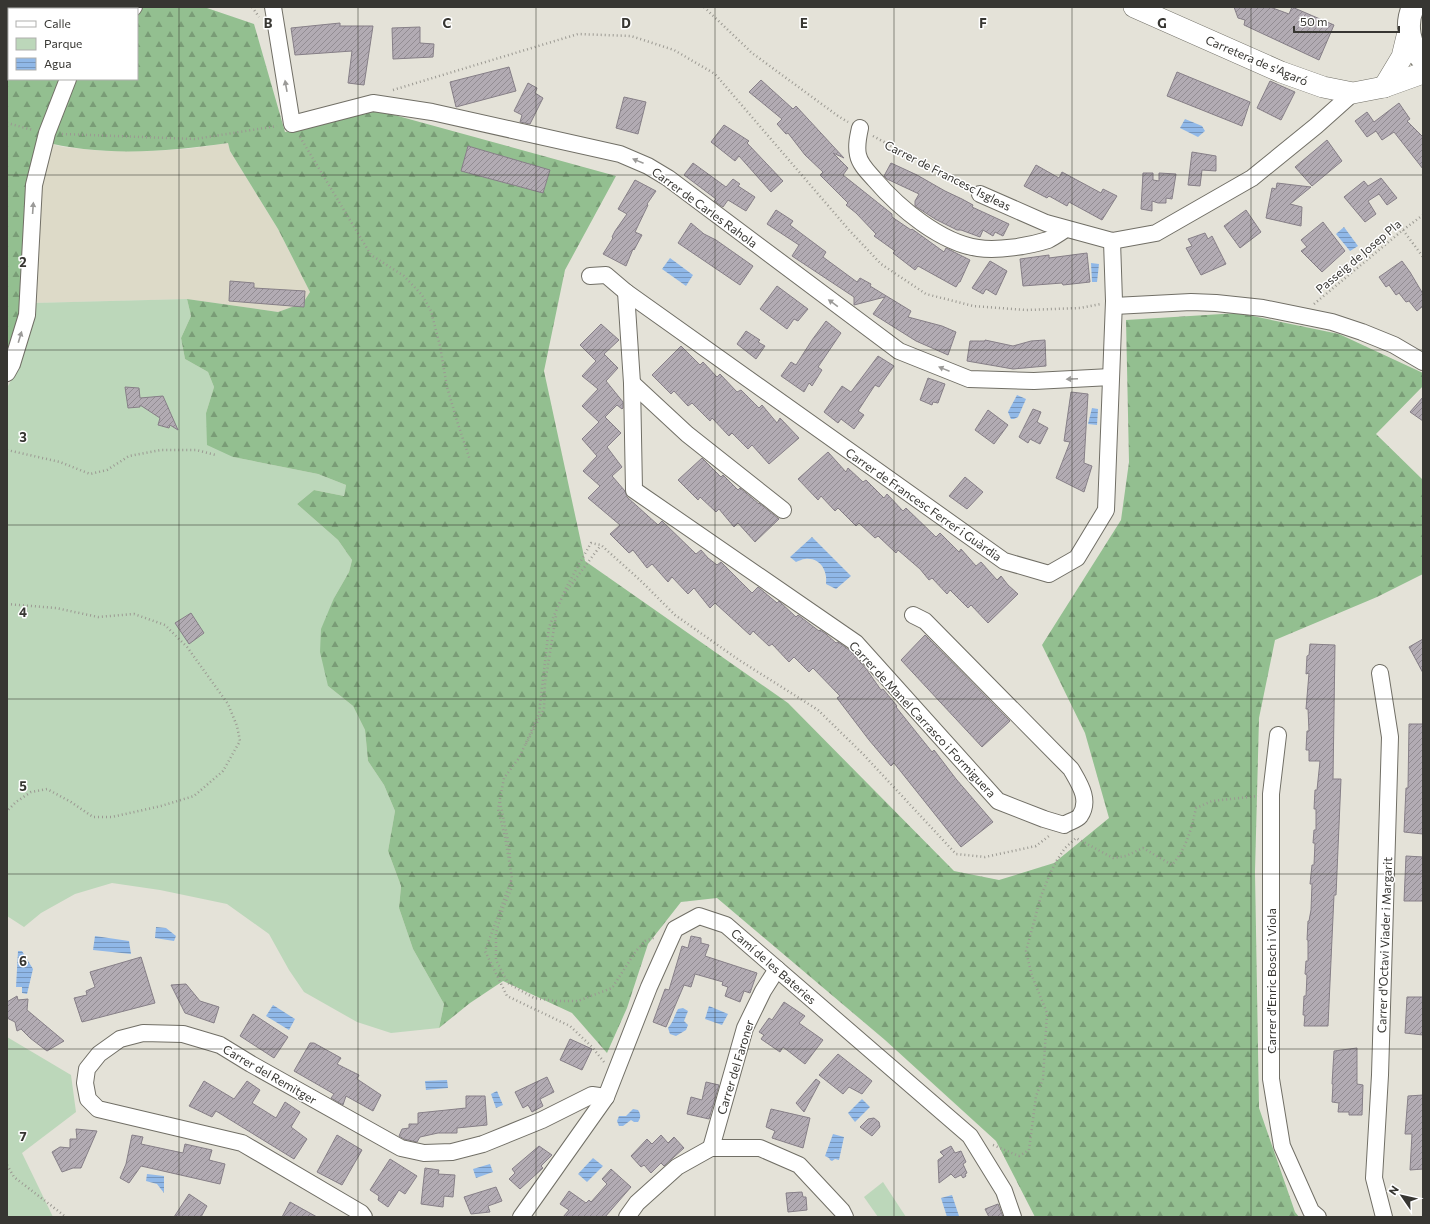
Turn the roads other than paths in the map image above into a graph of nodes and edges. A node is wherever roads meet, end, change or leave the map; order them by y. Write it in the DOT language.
graph roads {
  1 [pos="273,7"];
  2 [pos="1134,7"];
  3 [pos="1413,7"];
  4 [pos="1409,28"];
  5 [pos="1423,60"];
  6 [pos="1423,73"];
  7 [pos="68,80"];
  8 [pos="1384,87"];
  9 [pos="1353,93"];
  10 [pos="860,128"];
  11 [pos="980,194"];
  12 [pos="1066,229"];
  13 [pos="1112,241"];
  14 [pos="590,276"];
  15 [pos="626,292"];
  16 [pos="1114,306"];
  17 [pos="1423,362"];
  18 [pos="7,373"];
  19 [pos="1111,377"];
  20 [pos="632,383"];
  21 [pos="783,510"];
  22 [pos="913,615"];
  23 [pos="1380,673"];
  24 [pos="1278,736"];
  25 [pos="778,969"];
  26 [pos="606,1097"];
  27 [pos="711,1148"];
  28 [pos="362,1215"];
  29 [pos="521,1217"];
  30 [pos="627,1217"];
  31 [pos="845,1217"];
  32 [pos="1013,1217"];
  33 [pos="1318,1217"];
  34 [pos="1384,1217"];
  19 -- 1 [label="street, Carrer de Carles Rahola, one-way"];
  2 -- 9 [label="street, Carretera de s'Agaró"];
  3 -- 4 [label="main road"];
  4 -- 5 [label="main road"];
  4 -- 8 [label="street"];
  6 -- 8 [label="street, Carretera de s'Agaró"];
  18 -- 7 [label="street, one-way"];
  8 -- 9 [label="street, Carretera de s'Agaró"];
  9 -- 13 [label="street, Carrer de Francesc Isgleas"];
  10 -- 12 [label="street"];
  11 -- 12 [label="street, Carrer de Francesc Isgleas"];
  12 -- 13 [label="street, Carrer de Francesc Isgleas"];
  13 -- 16 [label="street, Carrer de Francesc Ferrer i Guàrdia"];
  14 -- 15 [label="street, Carrer de Francesc Ferrer i Guàrdia"];
  15 -- 19 [label="street, Carrer de Francesc Ferrer i Guàrdia"];
  15 -- 20 [label="street, Carrer de Manel Carrasco i Formiguera"];
  16 -- 17 [label="street"];
  16 -- 19 [label="street, Carrer de Francesc Ferrer i Guàrdia"];
  20 -- 21 [label="street"];
  20 -- 22 [label="street, Carrer de Manel Carrasco i Formiguera"];
  23 -- 34 [label="street, Carrer d'Octavi Viader i Margarit"];
  24 -- 33 [label="street, Carrer d'Enric Bosch i Viola"];
  25 -- 26 [label="street, Camí de les Bateries"];
  25 -- 27 [label="street, Carrer del Faroner"];
  25 -- 32 [label="street, Camí de les Bateries"];
  26 -- 28 [label="street, Carrer del Remitger"];
  26 -- 29 [label="street"];
  27 -- 30 [label="street"];
  27 -- 31 [label="street"];
}
